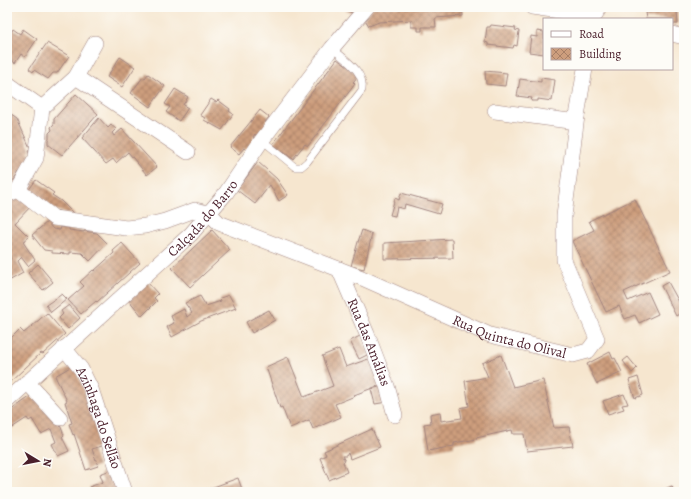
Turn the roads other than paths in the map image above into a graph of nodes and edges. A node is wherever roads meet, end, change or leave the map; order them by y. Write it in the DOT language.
graph roads {
  1 [pos="367,7"];
  2 [pos="532,7"];
  3 [pos="598,15"];
  4 [pos="673,34"];
  5 [pos="684,37"];
  6 [pos="95,42"];
  7 [pos="332,48"];
  8 [pos="585,70"];
  9 [pos="76,77"];
  10 [pos="7,83"];
  11 [pos="42,108"];
  12 [pos="495,111"];
  13 [pos="577,116"];
  14 [pos="262,140"];
  15 [pos="188,152"];
  16 [pos="12,193"];
  17 [pos="209,213"];
  18 [pos="339,269"];
  19 [pos="64,348"];
  20 [pos="27,382"];
  21 [pos="7,401"];
  22 [pos="395,415"];
  23 [pos="60,418"];
  24 [pos="125,492"];
  1 -- 7 [label="street, Calçada do Barro"];
  2 -- 3 [label="street"];
  4 -- 5 [label="street"];
  6 -- 9 [label="street"];
  7 -- 14 [label="street, Calçada do Barro"];
  7 -- 14 [label="lane"];
  8 -- 13 [label="street, Rua Quinta do Olival"];
  9 -- 11 [label="street"];
  9 -- 15 [label="street"];
  10 -- 11 [label="street"];
  11 -- 16 [label="street"];
  12 -- 13 [label="street"];
  13 -- 18 [label="street, Rua Quinta do Olival"];
  14 -- 17 [label="street, Calçada do Barro"];
  16 -- 17 [label="street"];
  17 -- 18 [label="street, Rua Quinta do Olival"];
  17 -- 19 [label="street, Calçada do Barro"];
  18 -- 22 [label="street, Rua das Amálias"];
  19 -- 20 [label="street, Calçada do Barro"];
  19 -- 24 [label="street, Azinhaga do Sellão"];
  20 -- 21 [label="street, Calçada do Barro"];
  20 -- 23 [label="street"];
}
